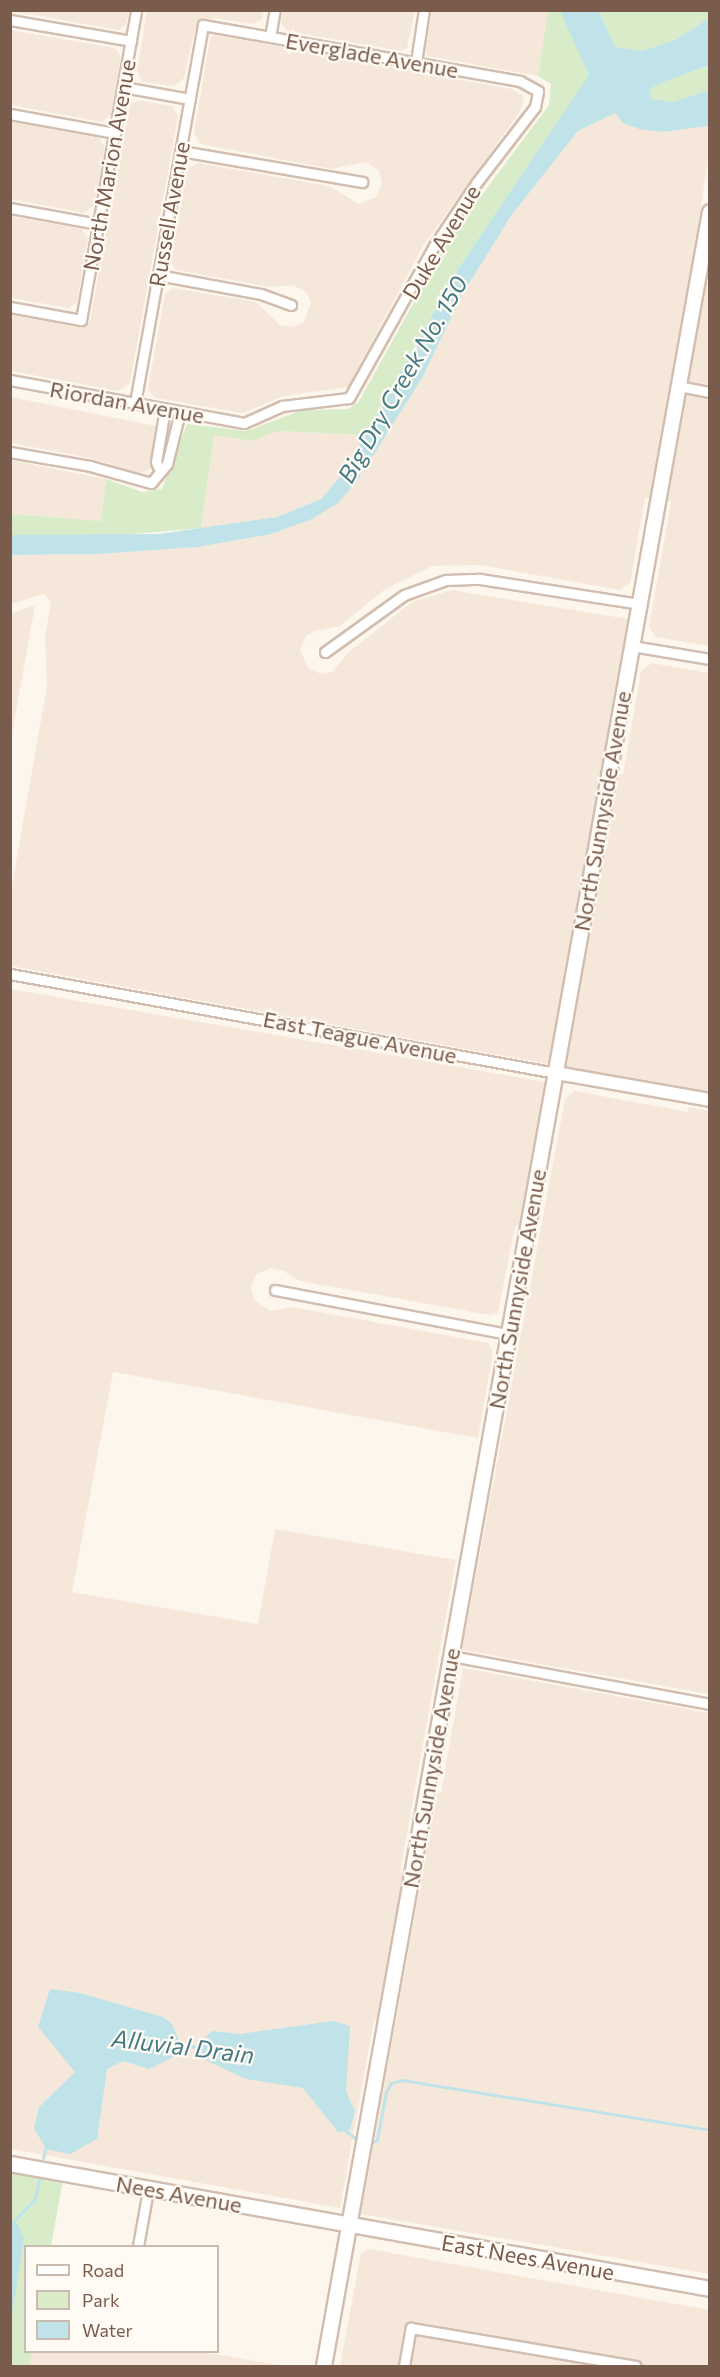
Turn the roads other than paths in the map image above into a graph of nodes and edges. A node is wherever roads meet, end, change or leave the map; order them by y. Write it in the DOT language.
graph roads {
  1 [pos="136,10"];
  2 [pos="275,10"];
  3 [pos="424,10"];
  4 [pos="10,20"];
  5 [pos="203,26"];
  6 [pos="270,37"];
  7 [pos="131,42"];
  8 [pos="416,62"];
  9 [pos="123,87"];
  10 [pos="538,91"];
  11 [pos="190,99"];
  12 [pos="10,114"];
  13 [pos="115,133"];
  14 [pos="181,151"];
  15 [pos="362,182"];
  16 [pos="10,208"];
  17 [pos="710,212"];
  18 [pos="98,224"];
  19 [pos="158,275"];
  20 [pos="291,305"];
  21 [pos="10,307"];
  22 [pos="10,380"];
  23 [pos="678,386"];
  24 [pos="710,392"];
  25 [pos="135,403"];
  26 [pos="165,409"];
  27 [pos="180,411"];
  28 [pos="244,423"];
  29 [pos="159,445"];
  30 [pos="170,447"];
  31 [pos="10,452"];
  32 [pos="160,471"];
  33 [pos="639,604"];
  34 [pos="632,646"];
  35 [pos="325,652"];
  36 [pos="710,659"];
  37 [pos="10,974"];
  38 [pos="556,1073"];
  39 [pos="710,1100"];
  40 [pos="275,1290"];
  41 [pos="508,1334"];
  42 [pos="451,1656"];
  43 [pos="710,1704"];
  44 [pos="10,2164"];
  45 [pos="148,2190"];
  46 [pos="348,2224"];
  47 [pos="138,2245"];
  48 [pos="710,2289"];
  49 [pos="324,2367"];
  50 [pos="404,2367"];
  51 [pos="636,2367"];
  1 -- 7 [label="street, North Marion Avenue"];
  2 -- 6 [label="street"];
  3 -- 8 [label="street"];
  4 -- 7 [label="street"];
  5 -- 6 [label="street, Everglade Avenue"];
  5 -- 11 [label="street, Russell Avenue"];
  6 -- 8 [label="street, Everglade Avenue"];
  7 -- 9 [label="street, North Marion Avenue"];
  8 -- 10 [label="street, Everglade Avenue"];
  9 -- 11 [label="street"];
  9 -- 13 [label="street, North Marion Avenue"];
  10 -- 28 [label="street, Duke Avenue"];
  11 -- 14 [label="street, Russell Avenue"];
  12 -- 13 [label="street"];
  13 -- 18 [label="street, North Marion Avenue"];
  14 -- 15 [label="street"];
  14 -- 19 [label="street, Russell Avenue"];
  16 -- 18 [label="street"];
  17 -- 23 [label="main road, North Sunnyside Avenue"];
  18 -- 21 [label="street, North Marion Avenue"];
  19 -- 20 [label="street"];
  19 -- 25 [label="street, Russell Avenue"];
  22 -- 25 [label="street, Riordan Avenue"];
  23 -- 24 [label="street"];
  23 -- 33 [label="main road, North Sunnyside Avenue"];
  25 -- 26 [label="street, Riordan Avenue"];
  26 -- 27 [label="street, Riordan Avenue"];
  26 -- 29 [label="street"];
  27 -- 28 [label="street, Riordan Avenue"];
  27 -- 30 [label="street"];
  29 -- 30 [label="street"];
  29 -- 32 [label="street"];
  30 -- 32 [label="street"];
  31 -- 32 [label="street"];
  33 -- 34 [label="main road, North Sunnyside Avenue"];
  33 -- 35 [label="street"];
  34 -- 36 [label="street"];
  34 -- 38 [label="main road, North Sunnyside Avenue"];
  37 -- 38 [label="street, East Teague Avenue"];
  38 -- 39 [label="street, East Teague Avenue"];
  38 -- 41 [label="main road, North Sunnyside Avenue"];
  40 -- 41 [label="street"];
  41 -- 42 [label="main road, North Sunnyside Avenue"];
  42 -- 43 [label="street"];
  42 -- 46 [label="main road, North Sunnyside Avenue"];
  44 -- 45 [label="main road, Nees Avenue"];
  45 -- 46 [label="main road, Nees Avenue"];
  45 -- 47 [label="street"];
  46 -- 48 [label="main road, East Nees Avenue"];
  46 -- 49 [label="main road, North Sunnyside Avenue"];
  50 -- 51 [label="street"];
}
